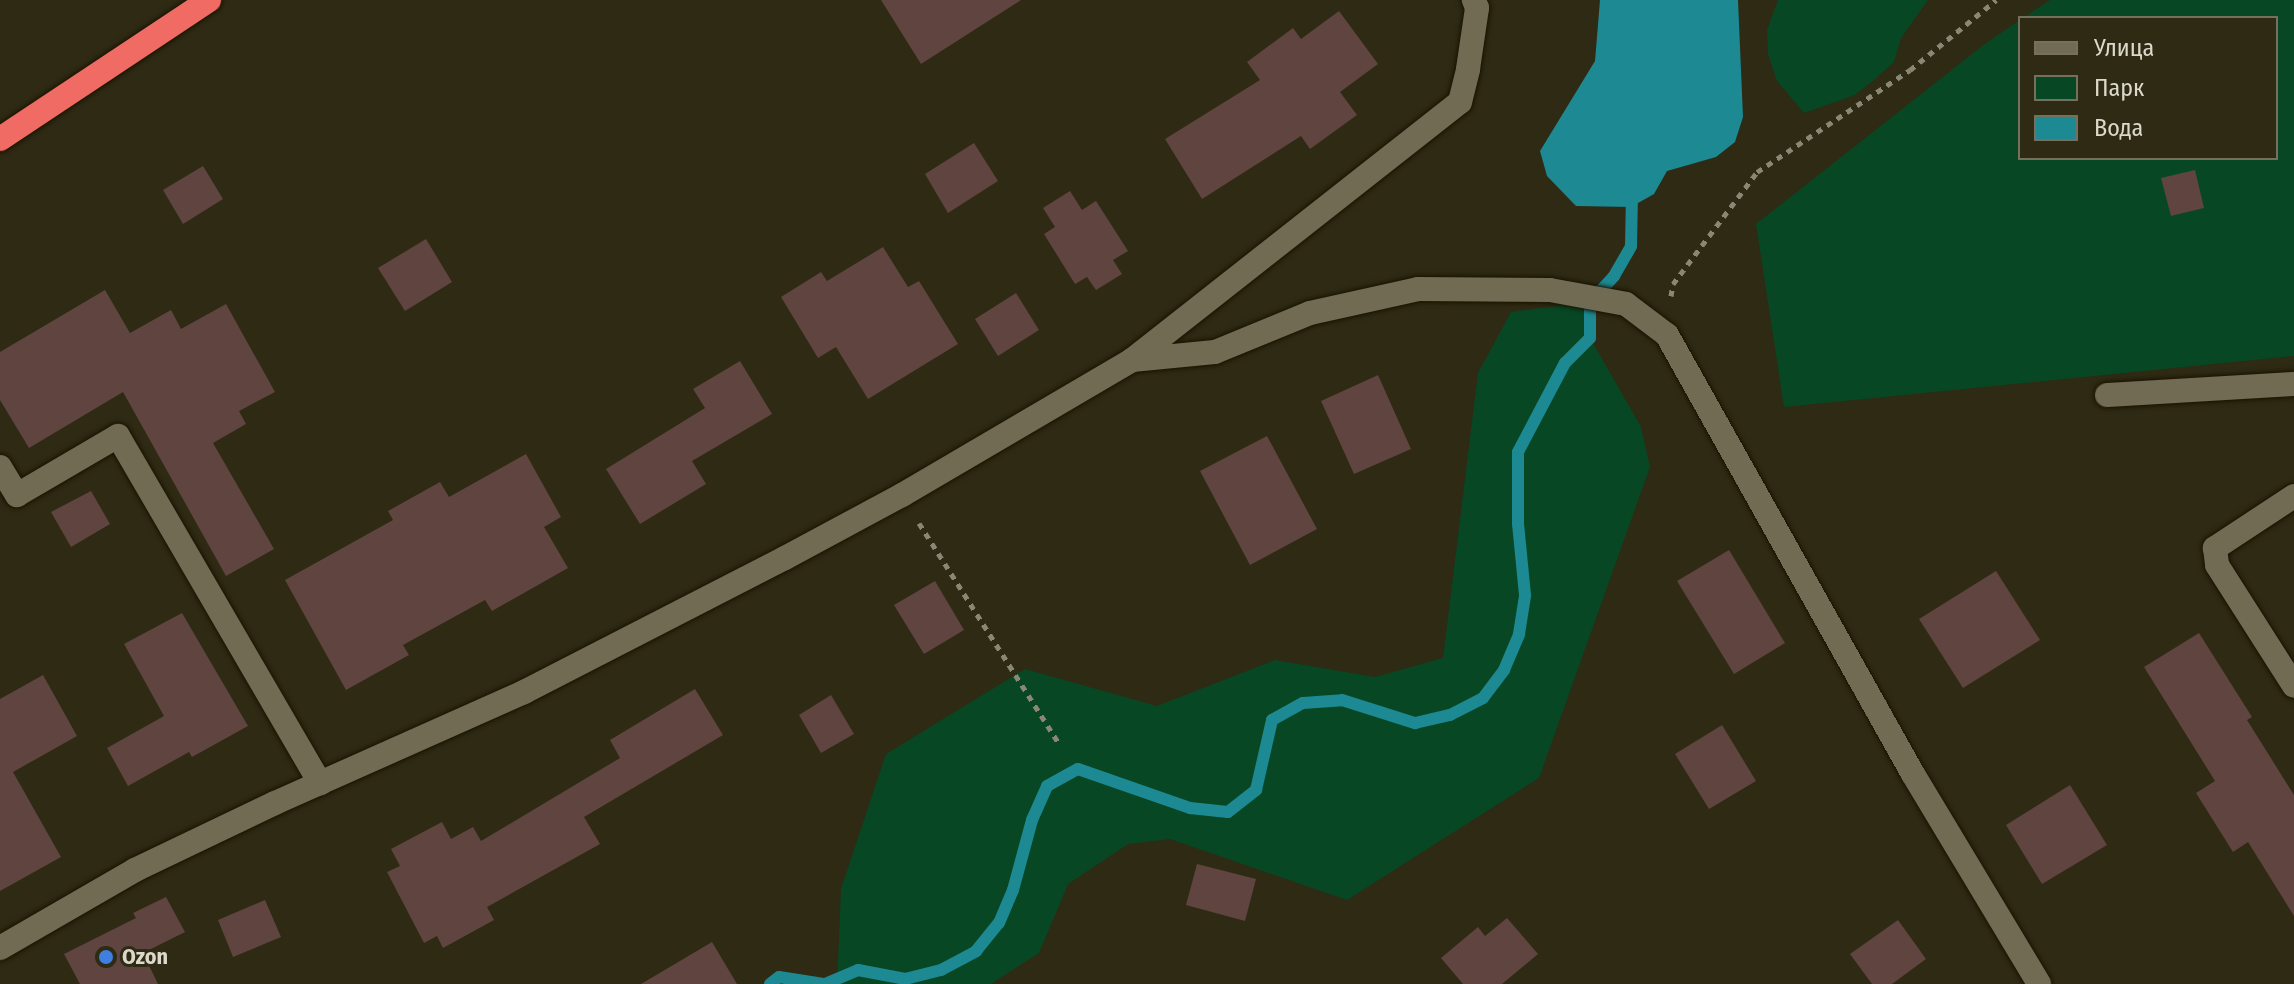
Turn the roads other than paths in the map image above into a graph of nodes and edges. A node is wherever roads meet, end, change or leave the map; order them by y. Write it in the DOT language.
graph roads {
  1 [pos="209,0"];
  2 [pos="1474,0"];
  3 [pos="0,139"];
  4 [pos="1132,360"];
  5 [pos="2294,384"];
  6 [pos="2107,395"];
  7 [pos="0,467"];
  8 [pos="2294,496"];
  9 [pos="2294,686"];
  10 [pos="320,783"];
  11 [pos="0,948"];
  12 [pos="2039,984"];
  1 -- 3 [label="highway"];
  2 -- 4 [label="street"];
  4 -- 10 [label="street"];
  4 -- 12 [label="street"];
  5 -- 6 [label="street"];
  7 -- 10 [label="street"];
  8 -- 9 [label="street"];
  10 -- 11 [label="street"];
}
